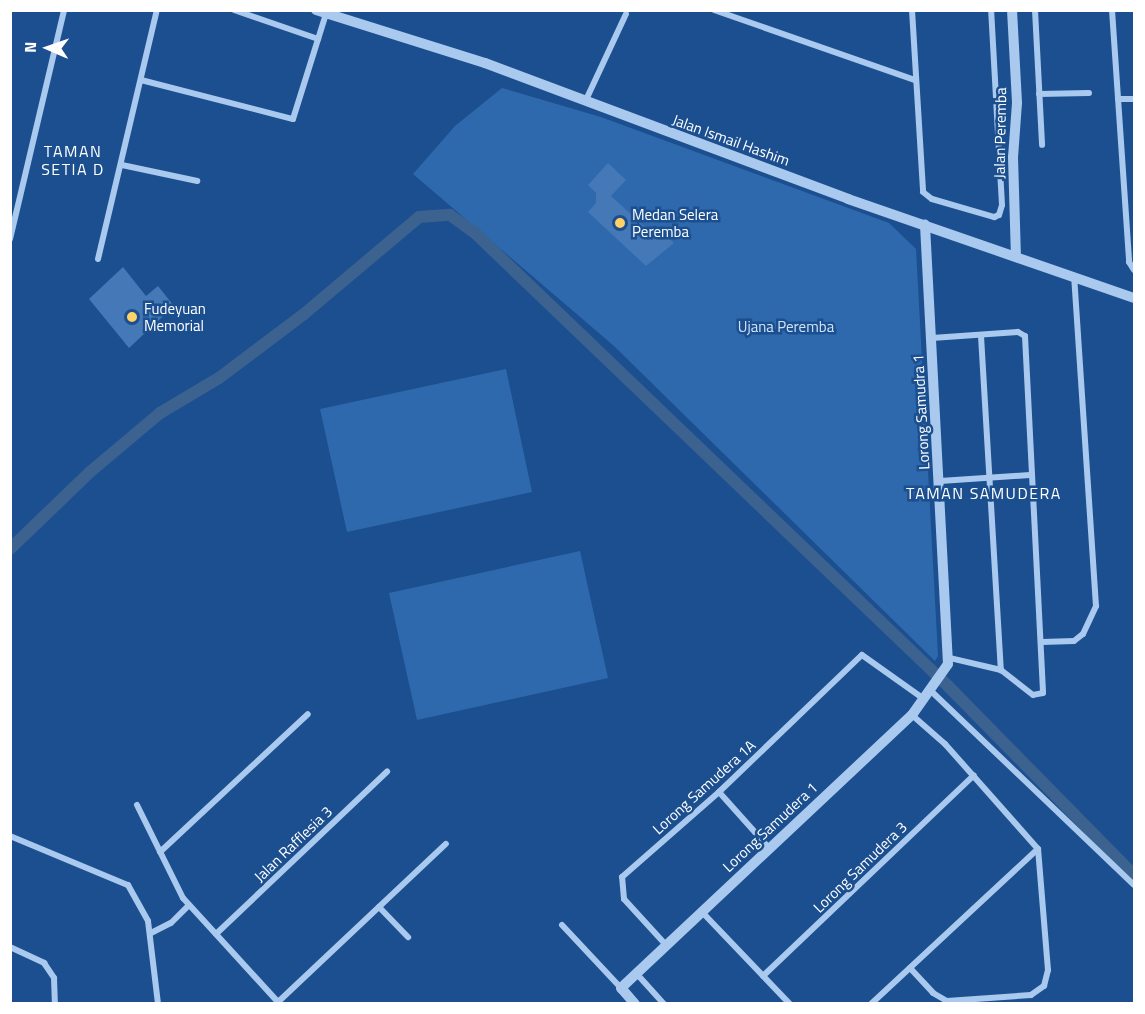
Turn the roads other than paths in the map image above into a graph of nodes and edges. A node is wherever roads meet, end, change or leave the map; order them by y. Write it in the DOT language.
graph roads {
  1 [pos="64,10"];
  2 [pos="157,10"];
  3 [pos="234,10"];
  4 [pos="714,10"];
  5 [pos="912,10"];
  6 [pos="991,10"];
  7 [pos="1012,10"];
  8 [pos="1035,10"];
  9 [pos="1112,10"];
  10 [pos="319,11"];
  11 [pos="626,14"];
  12 [pos="318,39"];
  13 [pos="141,80"];
  14 [pos="915,80"];
  15 [pos="1039,93"];
  16 [pos="1089,93"];
  17 [pos="1118,99"];
  18 [pos="1134,99"];
  19 [pos="585,102"];
  20 [pos="1041,145"];
  21 [pos="122,165"];
  22 [pos="197,181"];
  23 [pos="925,225"];
  24 [pos="10,239"];
  25 [pos="1016,256"];
  26 [pos="98,259"];
  27 [pos="1134,270"];
  28 [pos="1074,276"];
  29 [pos="1134,298"];
  30 [pos="981,336"];
  31 [pos="932,338"];
  32 [pos="1030,474"];
  33 [pos="990,478"];
  34 [pos="940,481"];
  35 [pos="1042,642"];
  36 [pos="948,663"];
  37 [pos="1001,670"];
  38 [pos="930,691"];
  39 [pos="308,714"];
  40 [pos="912,715"];
  41 [pos="387,772"];
  42 [pos="974,775"];
  43 [pos="719,792"];
  44 [pos="137,805"];
  45 [pos="10,836"];
  46 [pos="446,844"];
  47 [pos="769,848"];
  48 [pos="1038,849"];
  49 [pos="160,852"];
  50 [pos="1134,885"];
  51 [pos="189,905"];
  52 [pos="380,907"];
  53 [pos="702,912"];
  54 [pos="562,925"];
  55 [pos="151,933"];
  56 [pos="216,934"];
  57 [pos="408,938"];
  58 [pos="666,945"];
  59 [pos="10,947"];
  60 [pos="910,968"];
  61 [pos="636,973"];
  62 [pos="763,976"];
  63 [pos="621,988"];
  64 [pos="278,1003"];
  65 [pos="55,1004"];
  66 [pos="158,1004"];
  67 [pos="635,1004"];
  68 [pos="664,1004"];
  69 [pos="790,1004"];
  70 [pos="871,1004"];
  1 -- 24 [label="street"];
  2 -- 13 [label="street"];
  3 -- 12 [label="street"];
  4 -- 14 [label="street"];
  5 -- 14 [label="street"];
  6 -- 14 [label="street"];
  7 -- 25 [label="street, Jalan Peremba"];
  8 -- 15 [label="street"];
  9 -- 17 [label="street"];
  10 -- 12 [label="street"];
  10 -- 19 [label="street, Jalan Ismail Hashim"];
  11 -- 19 [label="street"];
  12 -- 13 [label="street"];
  13 -- 21 [label="street"];
  15 -- 16 [label="street"];
  15 -- 20 [label="street"];
  17 -- 18 [label="street"];
  17 -- 27 [label="street"];
  19 -- 23 [label="street, Jalan Ismail Hashim"];
  21 -- 22 [label="street"];
  21 -- 26 [label="street"];
  23 -- 25 [label="street, Jalan Ismail Hashim"];
  23 -- 31 [label="street, Lorong Samudra 1"];
  25 -- 28 [label="street, Jalan Ismail Hashim"];
  28 -- 29 [label="street, Jalan Ismail Hashim"];
  28 -- 35 [label="street"];
  30 -- 31 [label="street"];
  30 -- 32 [label="street"];
  30 -- 33 [label="street"];
  31 -- 34 [label="street, Lorong Samudra 1"];
  32 -- 33 [label="street"];
  32 -- 35 [label="street"];
  33 -- 34 [label="street"];
  33 -- 37 [label="street"];
  34 -- 36 [label="street, Lorong Samudra 1"];
  35 -- 37 [label="street"];
  36 -- 37 [label="street"];
  36 -- 38 [label="street, Lorong Samudera 1"];
  38 -- 40 [label="street, Lorong Samudera 1"];
  38 -- 43 [label="street, Lorong Samudera 1A"];
  38 -- 50 [label="street"];
  39 -- 49 [label="street"];
  40 -- 42 [label="street"];
  40 -- 47 [label="street, Lorong Samudera 1"];
  41 -- 56 [label="street, Jalan Rafflesia 3"];
  42 -- 48 [label="street"];
  42 -- 62 [label="street, Lorong Samudera 3"];
  43 -- 47 [label="street"];
  43 -- 58 [label="street, Lorong Samudera 1A"];
  44 -- 49 [label="street"];
  45 -- 55 [label="street"];
  46 -- 52 [label="street"];
  47 -- 53 [label="street, Lorong Samudera 1"];
  48 -- 60 [label="street"];
  48 -- 60 [label="street"];
  49 -- 51 [label="street"];
  51 -- 55 [label="street"];
  51 -- 56 [label="street"];
  52 -- 57 [label="street"];
  52 -- 64 [label="street"];
  53 -- 58 [label="street, Lorong Samudera 1"];
  53 -- 62 [label="street"];
  54 -- 63 [label="street"];
  55 -- 66 [label="street"];
  56 -- 64 [label="street"];
  58 -- 61 [label="street, Lorong Samudera 1"];
  59 -- 65 [label="street"];
  60 -- 70 [label="street"];
  61 -- 63 [label="street, Lorong Samudera 1"];
  61 -- 68 [label="street"];
  62 -- 69 [label="street"];
  63 -- 67 [label="street"];
}
